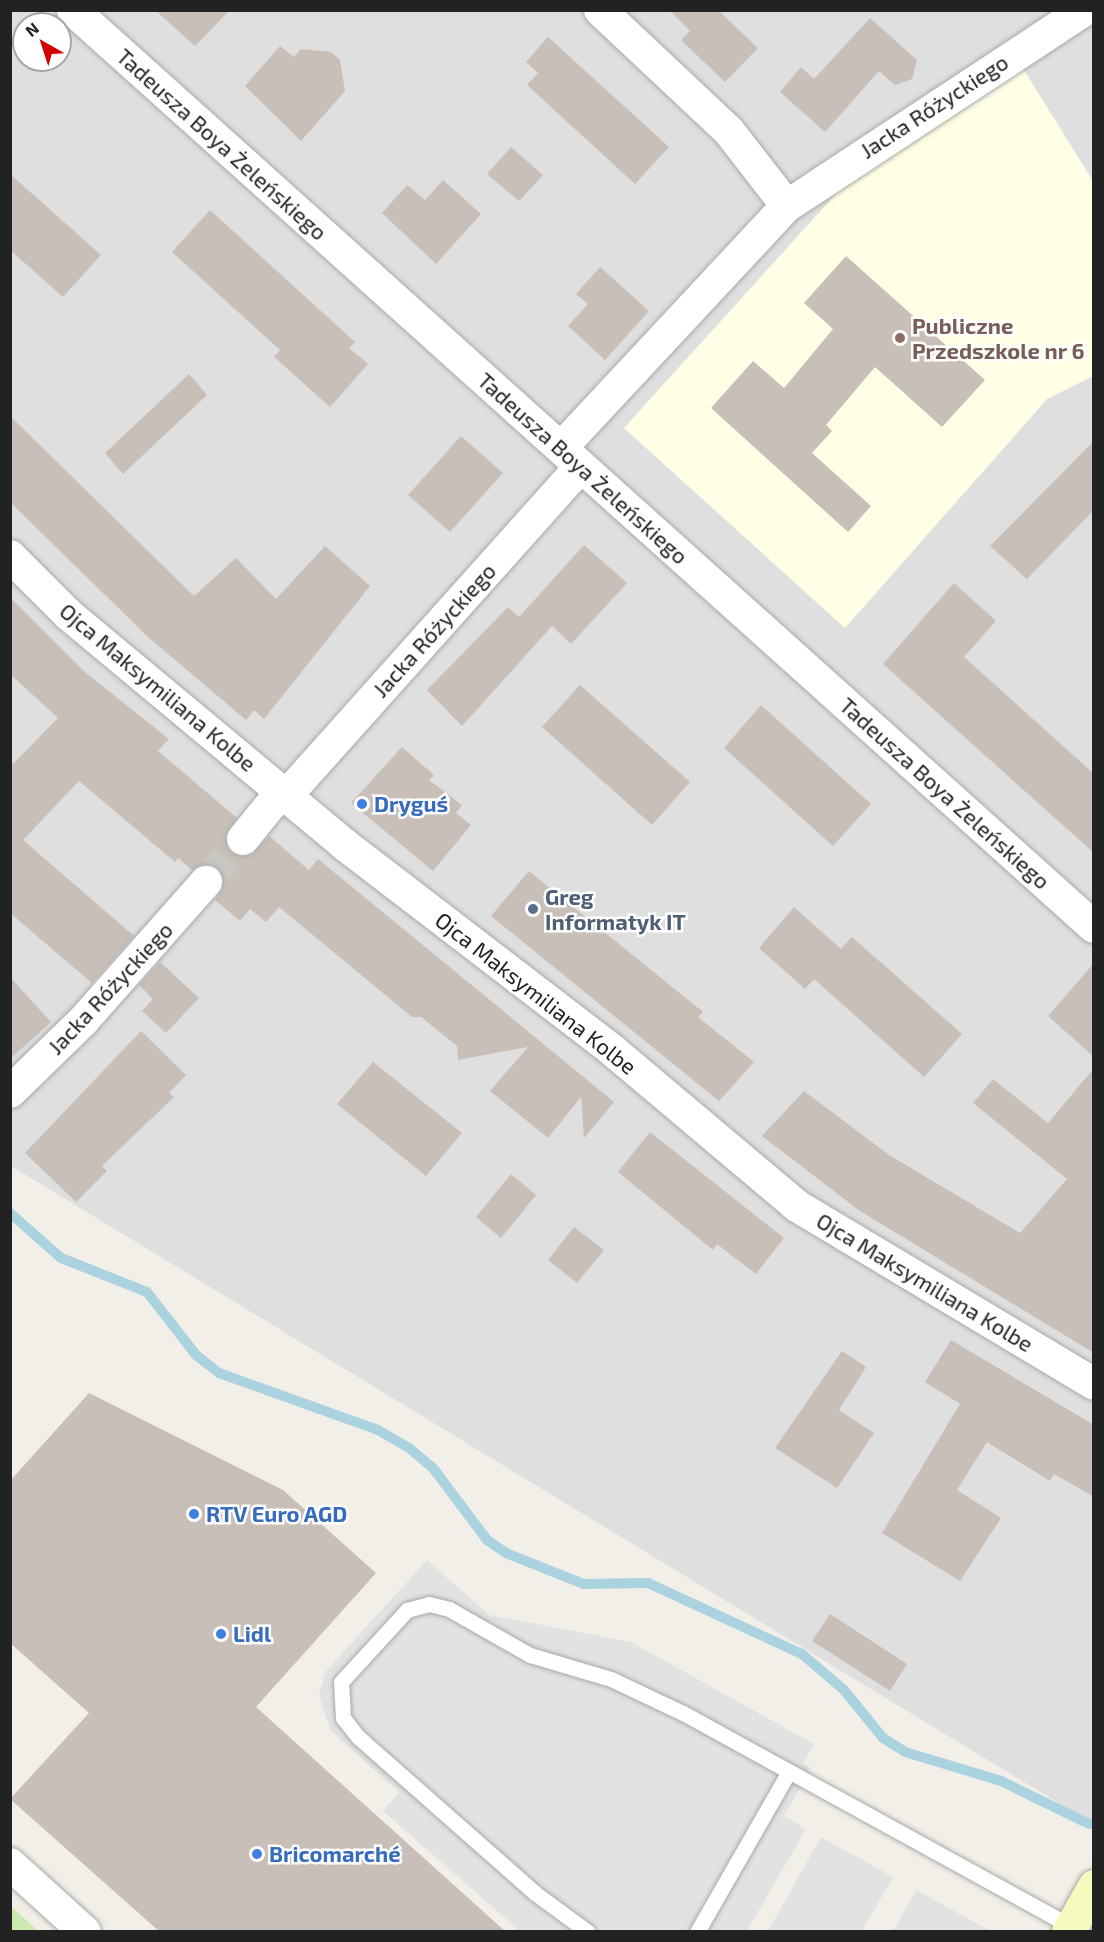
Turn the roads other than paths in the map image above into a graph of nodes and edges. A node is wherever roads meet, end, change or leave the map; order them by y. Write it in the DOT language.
graph roads {
  1 [pos="73,10"];
  2 [pos="600,10"];
  3 [pos="1084,10"];
  4 [pos="787,206"];
  5 [pos="571,457"];
  6 [pos="10,556"];
  7 [pos="285,793"];
  8 [pos="243,839"];
  9 [pos="206,882"];
  10 [pos="1094,927"];
  11 [pos="10,1092"];
  12 [pos="1094,1384"];
  13 [pos="788,1773"];
  14 [pos="10,1864"];
  15 [pos="1094,1886"];
  16 [pos="1069,1929"];
  17 [pos="85,1932"];
  18 [pos="588,1932"];
  19 [pos="697,1932"];
  1 -- 5 [label="street, Tadeusza Boya Żeleńskiego"];
  2 -- 4 [label="street"];
  3 -- 4 [label="street, Jacka Różyckiego"];
  4 -- 5 [label="street, Jacka Różyckiego"];
  5 -- 7 [label="street, Jacka Różyckiego"];
  5 -- 10 [label="street, Tadeusza Boya Żeleńskiego"];
  6 -- 7 [label="street, Ojca Maksymiliana Kolbe"];
  7 -- 8 [label="street, Jacka Różyckiego"];
  7 -- 12 [label="street, Ojca Maksymiliana Kolbe"];
  9 -- 11 [label="street, Jacka Różyckiego"];
  13 -- 16 [label="lane"];
  13 -- 18 [label="lane"];
  13 -- 19 [label="lane"];
  14 -- 17 [label="street"];
  15 -- 16 [label="street"];
}
